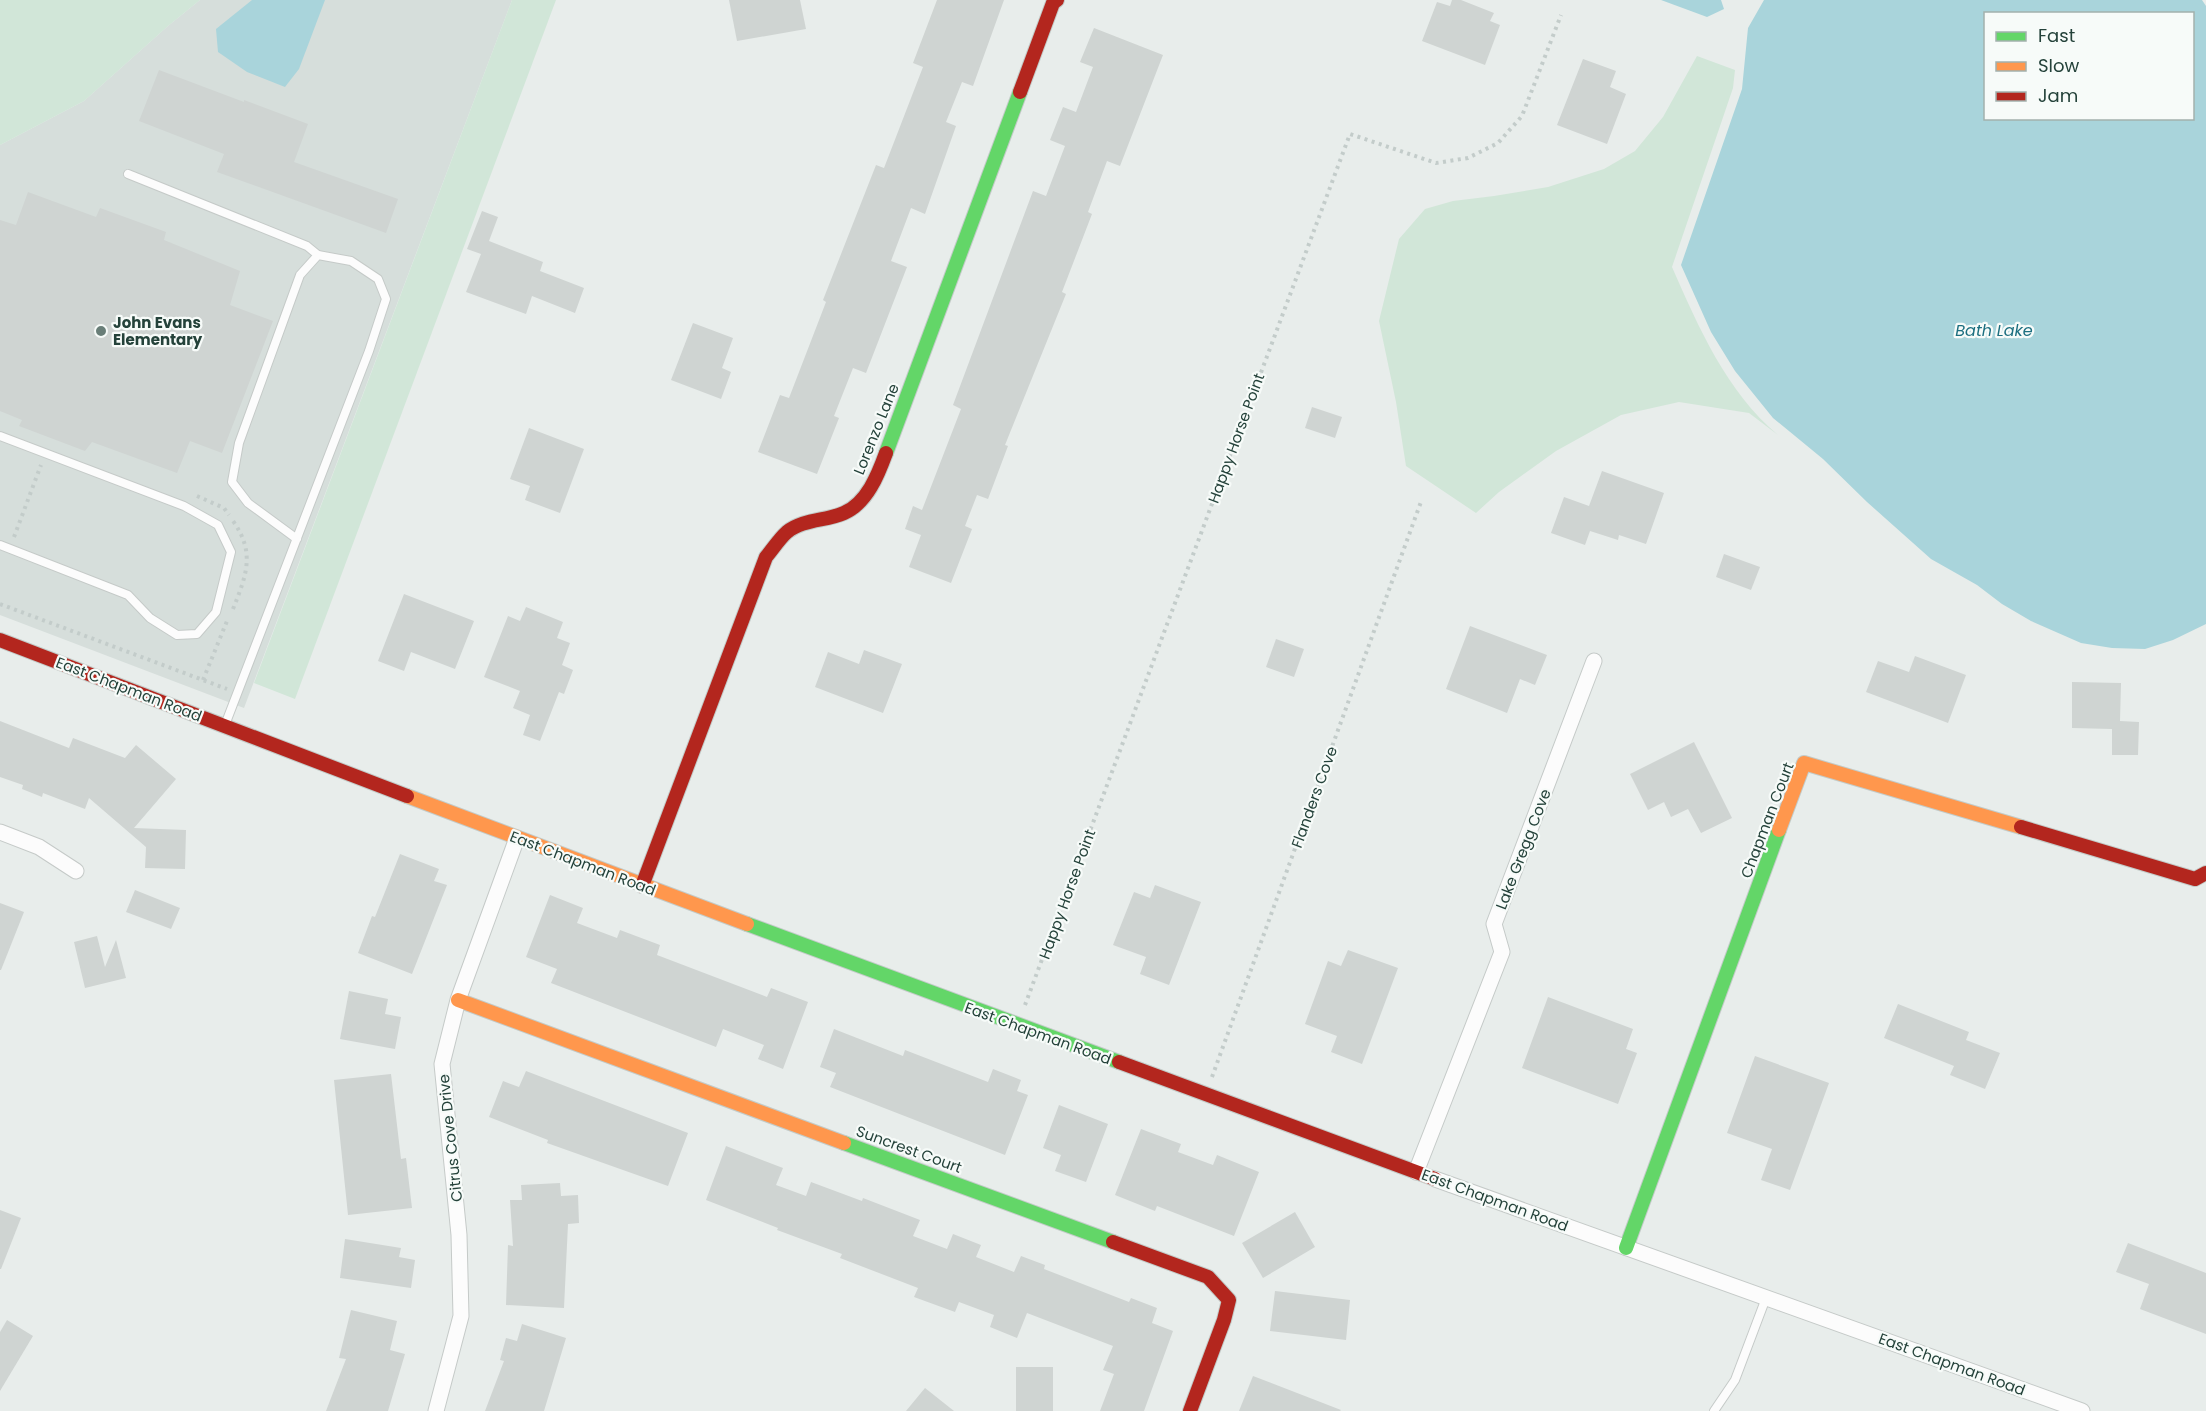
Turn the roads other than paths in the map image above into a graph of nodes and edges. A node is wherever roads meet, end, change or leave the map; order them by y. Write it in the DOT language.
graph roads {
  1 [pos="1057,0"];
  2 [pos="128,174"];
  3 [pos="318,255"];
  4 [pos="0,436"];
  5 [pos="297,539"];
  6 [pos="0,545"];
  7 [pos="0,640"];
  8 [pos="1594,661"];
  9 [pos="224,726"];
  10 [pos="0,832"];
  11 [pos="517,838"];
  12 [pos="76,871"];
  13 [pos="2206,873"];
  14 [pos="642,886"];
  15 [pos="458,1000"];
  16 [pos="1416,1172"];
  17 [pos="1435,1179"];
  18 [pos="1626,1248"];
  19 [pos="1766,1298"];
  20 [pos="436,1411"];
  21 [pos="1190,1411"];
  22 [pos="1714,1411"];
  23 [pos="2082,1411"];
  1 -- 14 [label="street, Lorenzo Lane"];
  2 -- 3 [label="lane"];
  3 -- 5 [label="lane"];
  3 -- 5 [label="lane"];
  4 -- 6 [label="lane"];
  5 -- 9 [label="lane"];
  7 -- 9 [label="street, East Chapman Road"];
  8 -- 16 [label="street, Lake Gregg Cove"];
  9 -- 11 [label="street, East Chapman Road"];
  10 -- 12 [label="street"];
  11 -- 14 [label="street, East Chapman Road"];
  11 -- 15 [label="street, Citrus Cove Drive"];
  13 -- 18 [label="street, Chapman Court"];
  14 -- 16 [label="street, East Chapman Road"];
  15 -- 20 [label="street, Citrus Cove Drive"];
  15 -- 21 [label="street, Suncrest Court"];
  16 -- 17 [label="street, East Chapman Road"];
  17 -- 18 [label="street, East Chapman Road"];
  18 -- 19 [label="street, East Chapman Road"];
  19 -- 22 [label="lane"];
  19 -- 23 [label="street, East Chapman Road"];
}
